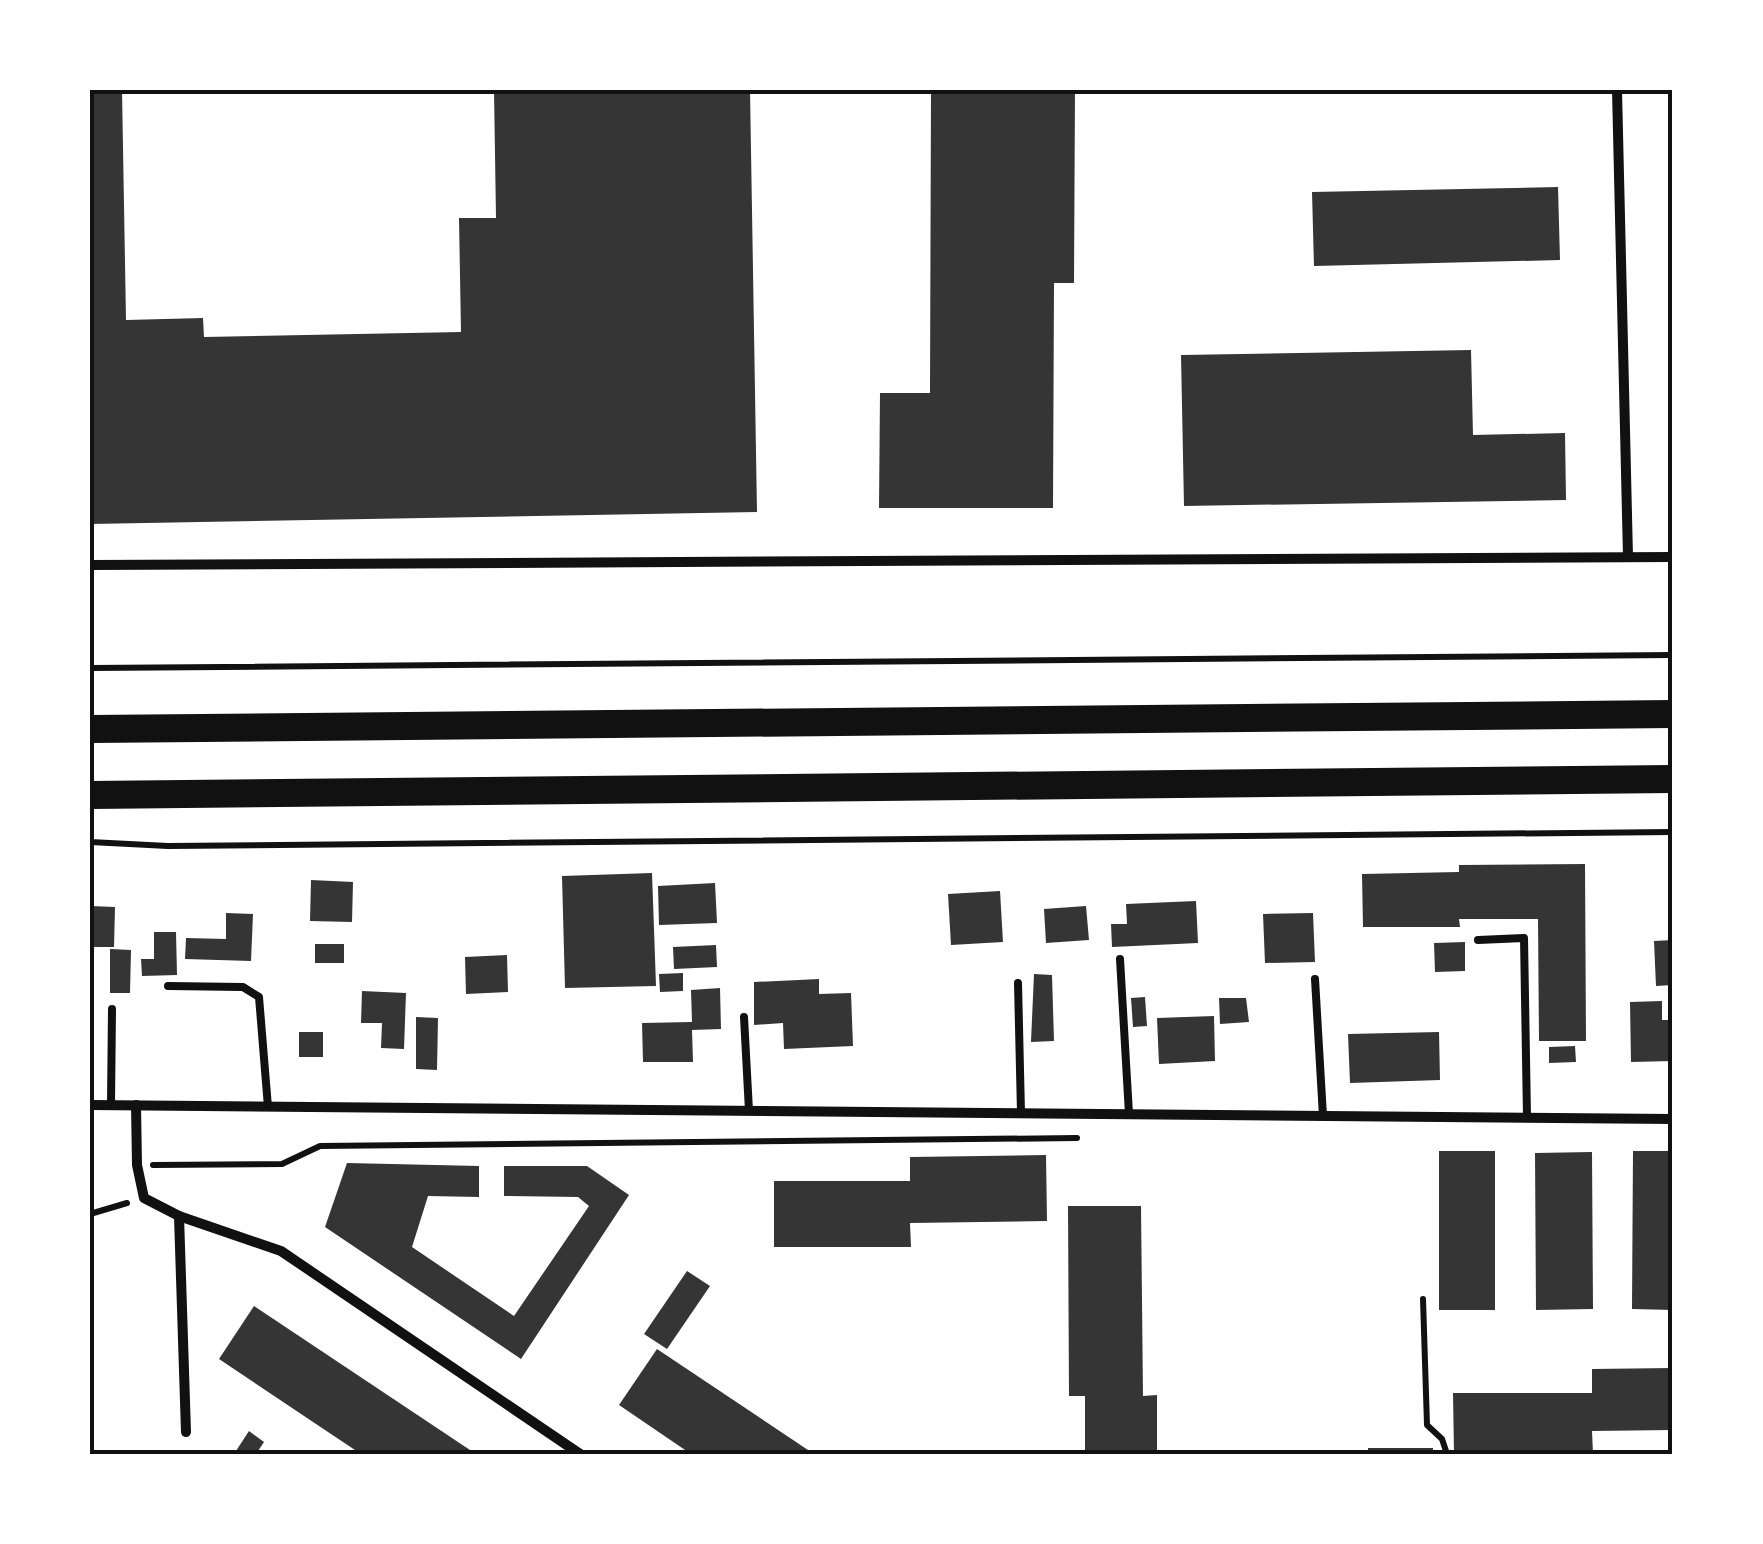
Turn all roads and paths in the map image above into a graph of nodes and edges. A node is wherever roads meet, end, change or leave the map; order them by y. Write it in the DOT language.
graph roads {
  1 [pos="1617,90"];
  2 [pos="1628,557"];
  3 [pos="1673,557"];
  4 [pos="90,565"];
  5 [pos="1673,654"];
  6 [pos="90,668"];
  7 [pos="1673,714"];
  8 [pos="90,729"];
  9 [pos="1673,779"];
  10 [pos="90,796"];
  11 [pos="1673,832"];
  12 [pos="90,842"];
  13 [pos="1478,940"];
  14 [pos="1120,959"];
  15 [pos="1315,979"];
  16 [pos="1018,983"];
  17 [pos="168,986"];
  18 [pos="112,1008"];
  19 [pos="744,1017"];
  20 [pos="90,1105"];
  21 [pos="112,1105"];
  22 [pos="136,1106"];
  23 [pos="268,1106"];
  24 [pos="749,1111"];
  25 [pos="1021,1113"];
  26 [pos="1129,1114"];
  27 [pos="1322,1116"];
  28 [pos="1527,1117"];
  29 [pos="1673,1118"];
  30 [pos="1078,1138"];
  31 [pos="137,1165"];
  32 [pos="144,1198"];
  33 [pos="90,1214"];
  34 [pos="179,1216"];
  35 [pos="1423,1299"];
  36 [pos="186,1432"];
  37 [pos="580,1454"];
  38 [pos="1446,1454"];
  1 -- 2 [label="street"];
  2 -- 3 [label="street"];
  2 -- 4 [label="street"];
  5 -- 6 [label="path"];
  7 -- 8 [label="highway"];
  9 -- 10 [label="highway"];
  11 -- 12 [label="path"];
  13 -- 28 [label="lane"];
  14 -- 26 [label="lane"];
  15 -- 27 [label="lane"];
  16 -- 25 [label="lane"];
  17 -- 23 [label="lane"];
  18 -- 21 [label="lane"];
  19 -- 24 [label="lane"];
  20 -- 21 [label="street"];
  21 -- 22 [label="street"];
  22 -- 23 [label="street"];
  22 -- 31 [label="street"];
  23 -- 24 [label="street"];
  24 -- 25 [label="street"];
  25 -- 26 [label="street"];
  26 -- 27 [label="street"];
  27 -- 28 [label="street"];
  28 -- 29 [label="street"];
  30 -- 31 [label="path"];
  31 -- 32 [label="street"];
  32 -- 33 [label="path"];
  32 -- 34 [label="street"];
  34 -- 36 [label="street"];
  34 -- 37 [label="street"];
  35 -- 38 [label="path"];
}
